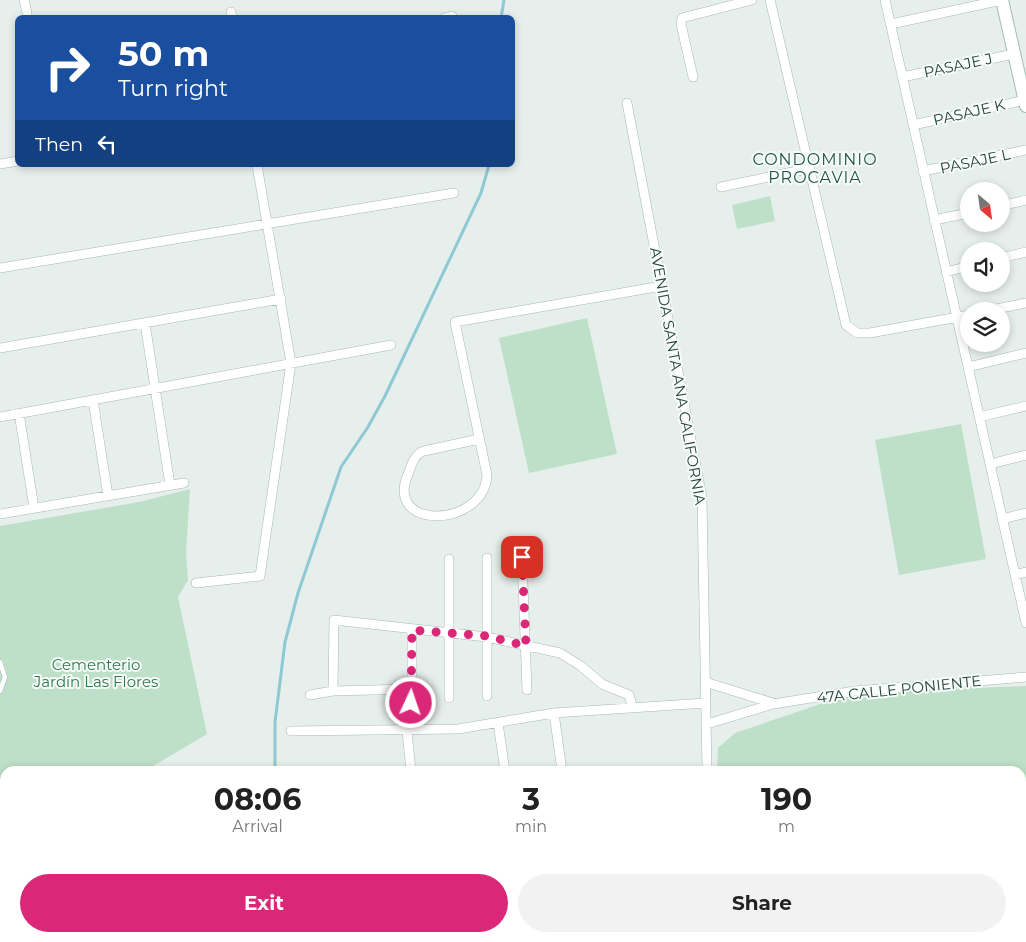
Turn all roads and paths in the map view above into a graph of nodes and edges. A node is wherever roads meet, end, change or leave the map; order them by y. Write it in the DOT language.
graph roads {
  1 [pos="24,0"];
  2 [pos="752,0"];
  3 [pos="770,0"];
  4 [pos="885,0"];
  5 [pos="1002,0"];
  6 [pos="27,13"];
  7 [pos="891,24"];
  8 [pos="1014,54"];
  9 [pos="693,76"];
  10 [pos="902,77"];
  11 [pos="628,103"];
  12 [pos="1025,103"];
  13 [pos="913,125"];
  14 [pos="1026,150"];
  15 [pos="15,162"];
  16 [pos="0,164"];
  17 [pos="257,167"];
  18 [pos="808,168"];
  19 [pos="924,171"];
  20 [pos="721,187"];
  21 [pos="454,193"];
  22 [pos="1026,200"];
  23 [pos="1010,204"];
  24 [pos="960,215"];
  25 [pos="934,220"];
  26 [pos="267,223"];
  27 [pos="1026,252"];
  28 [pos="1010,256"];
  29 [pos="0,268"];
  30 [pos="960,268"];
  31 [pos="946,272"];
  32 [pos="662,286"];
  33 [pos="281,299"];
  34 [pos="1026,303"];
  35 [pos="1010,306"];
  36 [pos="960,317"];
  37 [pos="956,318"];
  38 [pos="145,323"];
  39 [pos="391,344"];
  40 [pos="0,348"];
  41 [pos="1026,353"];
  42 [pos="291,363"];
  43 [pos="968,367"];
  44 [pos="155,388"];
  45 [pos="93,400"];
  46 [pos="1026,406"];
  47 [pos="19,413"];
  48 [pos="0,417"];
  49 [pos="979,417"];
  50 [pos="479,440"];
  51 [pos="1026,455"];
  52 [pos="990,464"];
  53 [pos="184,483"];
  54 [pos="170,485"];
  55 [pos="108,496"];
  56 [pos="34,508"];
  57 [pos="1026,513"];
  58 [pos="0,514"];
  59 [pos="1002,519"];
  60 [pos="522,557"];
  61 [pos="487,558"];
  62 [pos="449,559"];
  63 [pos="1026,572"];
  64 [pos="1015,575"];
  65 [pos="196,582"];
  66 [pos="1026,623"];
  67 [pos="412,630"];
  68 [pos="450,633"];
  69 [pos="487,636"];
  70 [pos="526,646"];
  71 [pos="0,662"];
  72 [pos="1026,676"];
  73 [pos="705,682"];
  74 [pos="412,689"];
  75 [pos="528,690"];
  76 [pos="0,691"];
  77 [pos="333,691"];
  78 [pos="310,696"];
  79 [pos="487,696"];
  80 [pos="449,698"];
  81 [pos="706,703"];
  82 [pos="773,704"];
  83 [pos="633,708"];
  84 [pos="554,713"];
  85 [pos="498,723"];
  86 [pos="707,724"];
  87 [pos="407,730"];
  88 [pos="291,731"];
  89 [pos="411,766"];
  90 [pos="505,766"];
  91 [pos="561,766"];
  92 [pos="707,766"];
  1 -- 6 [label="street"];
  2 -- 9 [label="street"];
  3 -- 18 [label="street"];
  4 -- 7 [label="street"];
  5 -- 7 [label="street"];
  5 -- 8 [label="street"];
  7 -- 10 [label="street"];
  8 -- 10 [label="street, PASAJE J"];
  8 -- 12 [label="street"];
  10 -- 13 [label="street"];
  11 -- 32 [label="street, AVENIDA SANTA ANA CALIFORNIA"];
  12 -- 13 [label="street, PASAJE K"];
  13 -- 19 [label="street"];
  14 -- 19 [label="street, PASAJE L"];
  15 -- 16 [label="street"];
  17 -- 26 [label="street"];
  18 -- 20 [label="street"];
  18 -- 37 [label="street"];
  19 -- 25 [label="street"];
  21 -- 26 [label="street"];
  22 -- 23 [label="street"];
  24 -- 25 [label="street"];
  25 -- 31 [label="street"];
  26 -- 29 [label="street"];
  26 -- 33 [label="street"];
  27 -- 28 [label="street"];
  30 -- 31 [label="street"];
  31 -- 37 [label="street"];
  32 -- 50 [label="street"];
  32 -- 73 [label="street, AVENIDA SANTA ANA CALIFORNIA"];
  33 -- 38 [label="street"];
  33 -- 42 [label="street"];
  34 -- 35 [label="street"];
  36 -- 37 [label="street"];
  37 -- 43 [label="street"];
  38 -- 40 [label="street"];
  38 -- 44 [label="street"];
  39 -- 42 [label="street"];
  41 -- 43 [label="street"];
  42 -- 44 [label="street"];
  42 -- 65 [label="street"];
  43 -- 49 [label="street"];
  44 -- 45 [label="street"];
  44 -- 54 [label="street"];
  45 -- 47 [label="street"];
  45 -- 55 [label="street"];
  46 -- 49 [label="street"];
  47 -- 48 [label="street"];
  47 -- 56 [label="street"];
  49 -- 52 [label="street"];
  50 -- 50 [label="street"];
  51 -- 52 [label="street"];
  52 -- 59 [label="street"];
  53 -- 54 [label="street"];
  54 -- 55 [label="street"];
  55 -- 56 [label="street"];
  56 -- 58 [label="street"];
  57 -- 59 [label="street"];
  59 -- 64 [label="street"];
  60 -- 70 [label="street"];
  61 -- 69 [label="street"];
  62 -- 68 [label="street"];
  63 -- 64 [label="street"];
  64 -- 66 [label="street"];
  67 -- 68 [label="street"];
  67 -- 74 [label="street"];
  67 -- 77 [label="street"];
  68 -- 69 [label="street"];
  68 -- 80 [label="street"];
  69 -- 70 [label="street"];
  69 -- 79 [label="street"];
  70 -- 75 [label="street"];
  70 -- 83 [label="street"];
  71 -- 76 [label="lane"];
  72 -- 82 [label="street, 47A CALLE PONIENTE"];
  73 -- 81 [label="street, AVENIDA SANTA ANA CALIFORNIA"];
  73 -- 82 [label="street, 47A CALLE PONIENTE"];
  74 -- 77 [label="street"];
  74 -- 87 [label="street"];
  77 -- 78 [label="street"];
  81 -- 83 [label="street"];
  81 -- 86 [label="street, AVENIDA SANTA ANA CALIFORNIA"];
  82 -- 86 [label="street, 47A CALLE PONIENTE"];
  83 -- 84 [label="street"];
  84 -- 85 [label="street"];
  84 -- 91 [label="street"];
  85 -- 87 [label="street"];
  85 -- 90 [label="street"];
  86 -- 92 [label="street, AVENIDA SANTA ANA CALIFORNIA"];
  87 -- 88 [label="street"];
  87 -- 89 [label="street"];
}
